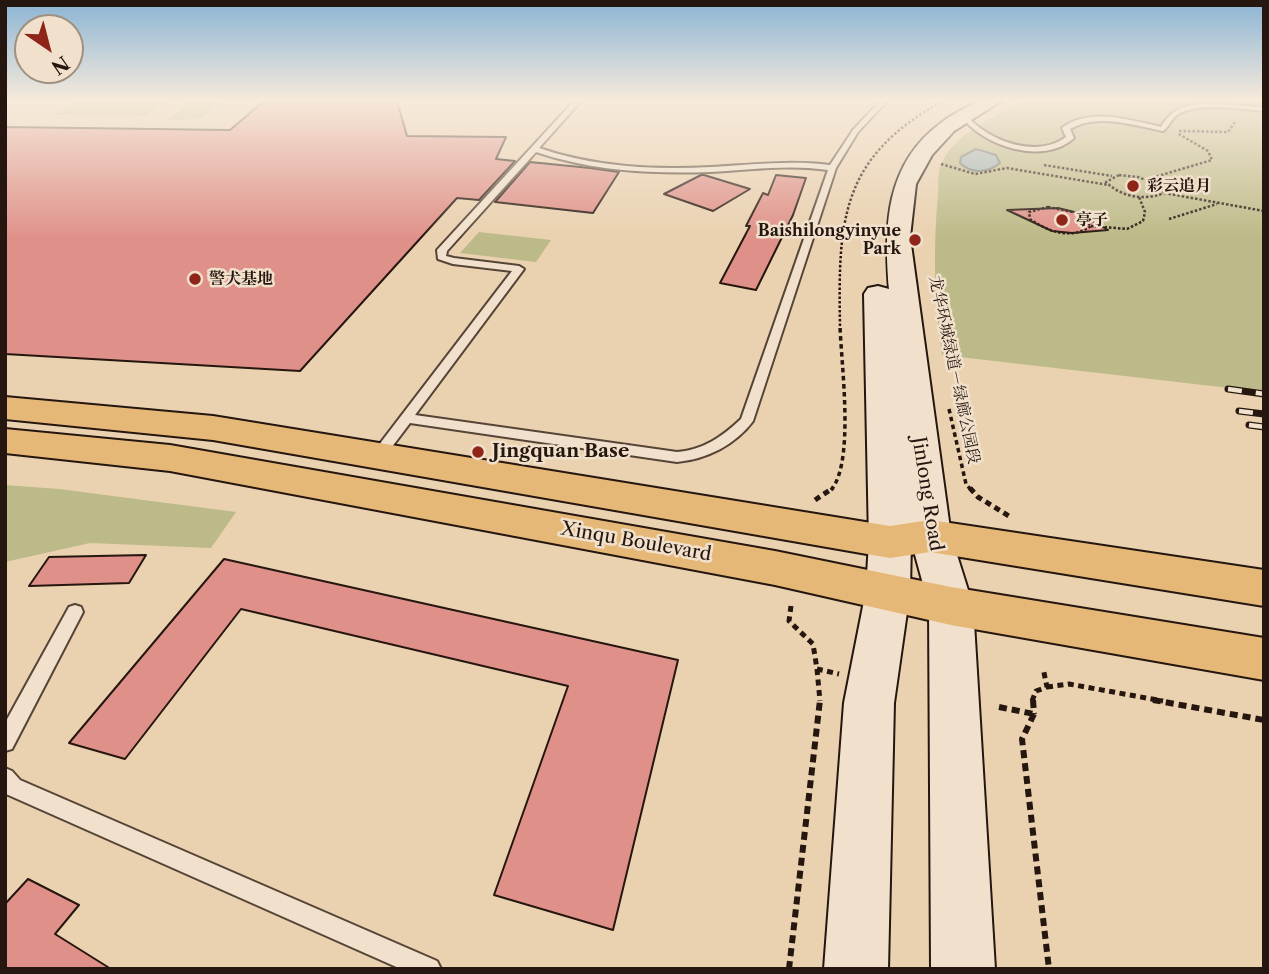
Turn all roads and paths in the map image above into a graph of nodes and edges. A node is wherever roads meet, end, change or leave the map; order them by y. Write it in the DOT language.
graph roads {
  1 [pos="536,146"];
  2 [pos="845,146"];
  3 [pos="908,146"];
  4 [pos="943,146"];
  5 [pos="1017,146"];
  6 [pos="1051,146"];
  7 [pos="1201,146"];
  8 [pos="534,149"];
  9 [pos="939,151"];
  10 [pos="1009,160"];
  11 [pos="832,168"];
  12 [pos="1006,168"];
  13 [pos="1147,179"];
  14 [pos="1108,185"];
  15 [pos="1164,193"];
  16 [pos="1138,197"];
  17 [pos="1217,203"];
  18 [pos="1264,211"];
  19 [pos="1169,219"];
  20 [pos="1091,226"];
  21 [pos="948,403"];
  22 [pos="5,408"];
  23 [pos="407,418"];
  24 [pos="5,441"];
  25 [pos="377,457"];
  26 [pos="1013,522"];
  27 [pos="903,556"];
  28 [pos="1264,588"];
  29 [pos="791,606"];
  30 [pos="951,606"];
  31 [pos="75,612"];
  32 [pos="1264,659"];
  33 [pos="1043,668"];
  34 [pos="817,669"];
  35 [pos="840,674"];
  36 [pos="1047,687"];
  37 [pos="999,708"];
  38 [pos="1034,714"];
  39 [pos="1264,720"];
  40 [pos="5,741"];
  41 [pos="5,778"];
  42 [pos="429,969"];
  43 [pos="789,969"];
  44 [pos="856,969"];
  45 [pos="963,969"];
  46 [pos="1048,969"];
  1 -- 8 [label="lane"];
  2 -- 11 [label="lane"];
  3 -- 27 [label="main road, Jinlong Road"];
  4 -- 9 [label="main road, Jinlong Road"];
  5 -- 6 [label="lane"];
  7 -- 13 [label="path"];
  8 -- 11 [label="lane"];
  8 -- 23 [label="lane"];
  9 -- 12 [label="path"];
  9 -- 27 [label="main road, Jinlong Road"];
  10 -- 12 [label="path"];
  11 -- 23 [label="lane"];
  12 -- 14 [label="path"];
  13 -- 14 [label="path"];
  13 -- 15 [label="path"];
  14 -- 16 [label="path"];
  15 -- 16 [label="path"];
  15 -- 17 [label="path"];
  16 -- 20 [label="path"];
  17 -- 18 [label="path"];
  17 -- 19 [label="path"];
  20 -- 20 [label="path"];
  21 -- 26 [label="path, 龙华环城绿道－绿廊公园段"];
  22 -- 25 [label="main road, Xinqu Boulevard"];
  23 -- 25 [label="lane"];
  24 -- 27 [label="main road, Xinqu Boulevard"];
  25 -- 27 [label="main road, Xinqu Boulevard"];
  27 -- 28 [label="main road, Xinqu Boulevard"];
  27 -- 30 [label="main road, Xinqu Boulevard"];
  27 -- 30 [label="main road, Jinlong Road"];
  27 -- 44 [label="main road, Jinlong Road"];
  29 -- 34 [label="path"];
  30 -- 32 [label="main road, Xinqu Boulevard"];
  30 -- 45 [label="main road, Jinlong Road"];
  31 -- 40 [label="lane"];
  33 -- 36 [label="path"];
  34 -- 35 [label="path"];
  34 -- 43 [label="path"];
  36 -- 38 [label="path"];
  36 -- 39 [label="path"];
  37 -- 38 [label="path"];
  38 -- 46 [label="path"];
  41 -- 42 [label="lane"];
}
